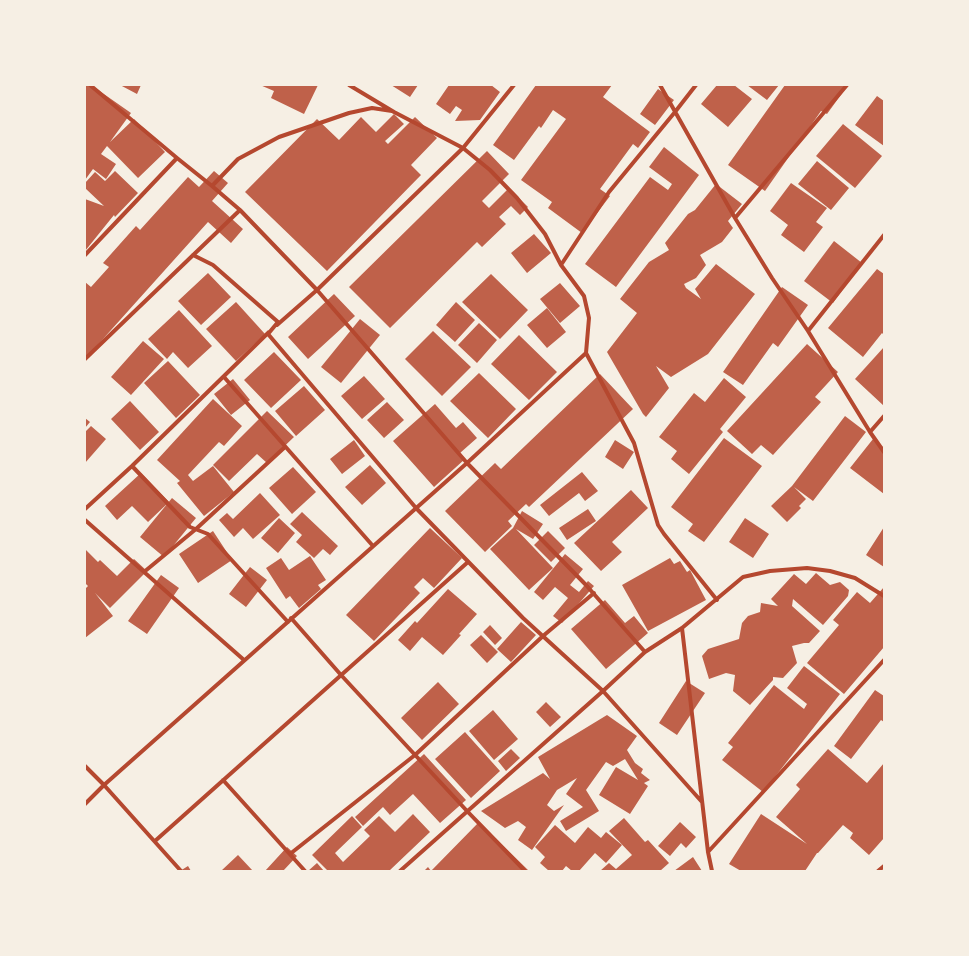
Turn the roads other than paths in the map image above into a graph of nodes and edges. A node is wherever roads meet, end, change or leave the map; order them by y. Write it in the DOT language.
graph roads {
  1 [pos="90,85"];
  2 [pos="349,85"];
  3 [pos="514,85"];
  4 [pos="660,85"];
  5 [pos="696,85"];
  6 [pos="847,85"];
  7 [pos="394,112"];
  8 [pos="675,112"];
  9 [pos="463,148"];
  10 [pos="177,158"];
  11 [pos="212,186"];
  12 [pos="240,210"];
  13 [pos="735,218"];
  14 [pos="884,235"];
  15 [pos="85,255"];
  16 [pos="193,255"];
  17 [pos="561,264"];
  18 [pos="317,290"];
  19 [pos="808,331"];
  20 [pos="268,334"];
  21 [pos="586,353"];
  22 [pos="85,359"];
  23 [pos="224,377"];
  24 [pos="884,416"];
  25 [pos="870,432"];
  26 [pos="285,447"];
  27 [pos="884,452"];
  28 [pos="468,463"];
  29 [pos="132,466"];
  30 [pos="416,508"];
  31 [pos="85,509"];
  32 [pos="85,520"];
  33 [pos="196,529"];
  34 [pos="373,546"];
  35 [pos="468,562"];
  36 [pos="144,572"];
  37 [pos="594,593"];
  38 [pos="884,596"];
  39 [pos="717,600"];
  40 [pos="292,618"];
  41 [pos="288,622"];
  42 [pos="682,628"];
  43 [pos="543,636"];
  44 [pos="645,652"];
  45 [pos="244,660"];
  46 [pos="884,660"];
  47 [pos="341,675"];
  48 [pos="603,691"];
  49 [pos="415,755"];
  50 [pos="85,766"];
  51 [pos="223,780"];
  52 [pos="104,784"];
  53 [pos="702,802"];
  54 [pos="85,804"];
  55 [pos="467,812"];
  56 [pos="155,841"];
  57 [pos="708,852"];
  58 [pos="290,854"];
  59 [pos="884,866"];
  60 [pos="181,871"];
  61 [pos="305,871"];
  62 [pos="400,871"];
  63 [pos="525,871"];
  64 [pos="712,871"];
  65 [pos="878,871"];
  1 -- 10 [label="street"];
  2 -- 7 [label="street"];
  3 -- 9 [label="street"];
  4 -- 8 [label="street"];
  5 -- 8 [label="street"];
  6 -- 13 [label="street"];
  7 -- 9 [label="street"];
  7 -- 11 [label="street"];
  8 -- 13 [label="street"];
  8 -- 17 [label="street"];
  9 -- 17 [label="street"];
  9 -- 18 [label="street"];
  10 -- 11 [label="street"];
  10 -- 15 [label="street"];
  11 -- 12 [label="street"];
  12 -- 16 [label="street"];
  12 -- 18 [label="street"];
  13 -- 19 [label="street"];
  14 -- 19 [label="street"];
  16 -- 20 [label="street"];
  16 -- 22 [label="street"];
  17 -- 21 [label="street"];
  18 -- 20 [label="street"];
  18 -- 28 [label="street"];
  19 -- 25 [label="street"];
  20 -- 23 [label="street"];
  20 -- 30 [label="street"];
  21 -- 28 [label="street"];
  21 -- 39 [label="street"];
  23 -- 26 [label="street"];
  23 -- 29 [label="street"];
  24 -- 25 [label="street"];
  25 -- 27 [label="street"];
  26 -- 33 [label="street"];
  26 -- 34 [label="street"];
  28 -- 30 [label="street"];
  28 -- 37 [label="street"];
  29 -- 31 [label="street"];
  29 -- 33 [label="street"];
  30 -- 34 [label="street"];
  30 -- 35 [label="street"];
  32 -- 36 [label="street"];
  33 -- 36 [label="street"];
  33 -- 41 [label="street"];
  34 -- 40 [label="street"];
  35 -- 43 [label="street"];
  35 -- 47 [label="street"];
  36 -- 45 [label="street"];
  37 -- 43 [label="street"];
  37 -- 44 [label="street"];
  38 -- 39 [label="street"];
  39 -- 42 [label="street"];
  40 -- 41 [label="street"];
  40 -- 47 [label="street"];
  41 -- 45 [label="street"];
  42 -- 44 [label="street"];
  42 -- 53 [label="street"];
  43 -- 48 [label="street"];
  43 -- 49 [label="street"];
  44 -- 48 [label="street"];
  45 -- 52 [label="street"];
  46 -- 57 [label="street"];
  47 -- 49 [label="street"];
  47 -- 51 [label="street"];
  48 -- 53 [label="street"];
  48 -- 55 [label="street"];
  49 -- 55 [label="street"];
  49 -- 58 [label="street"];
  50 -- 52 [label="street"];
  51 -- 56 [label="street"];
  51 -- 58 [label="street"];
  52 -- 54 [label="street"];
  52 -- 56 [label="street"];
  53 -- 57 [label="street"];
  55 -- 62 [label="street"];
  55 -- 63 [label="street"];
  56 -- 60 [label="street"];
  57 -- 64 [label="street"];
  58 -- 61 [label="street"];
  59 -- 65 [label="street"];
}
